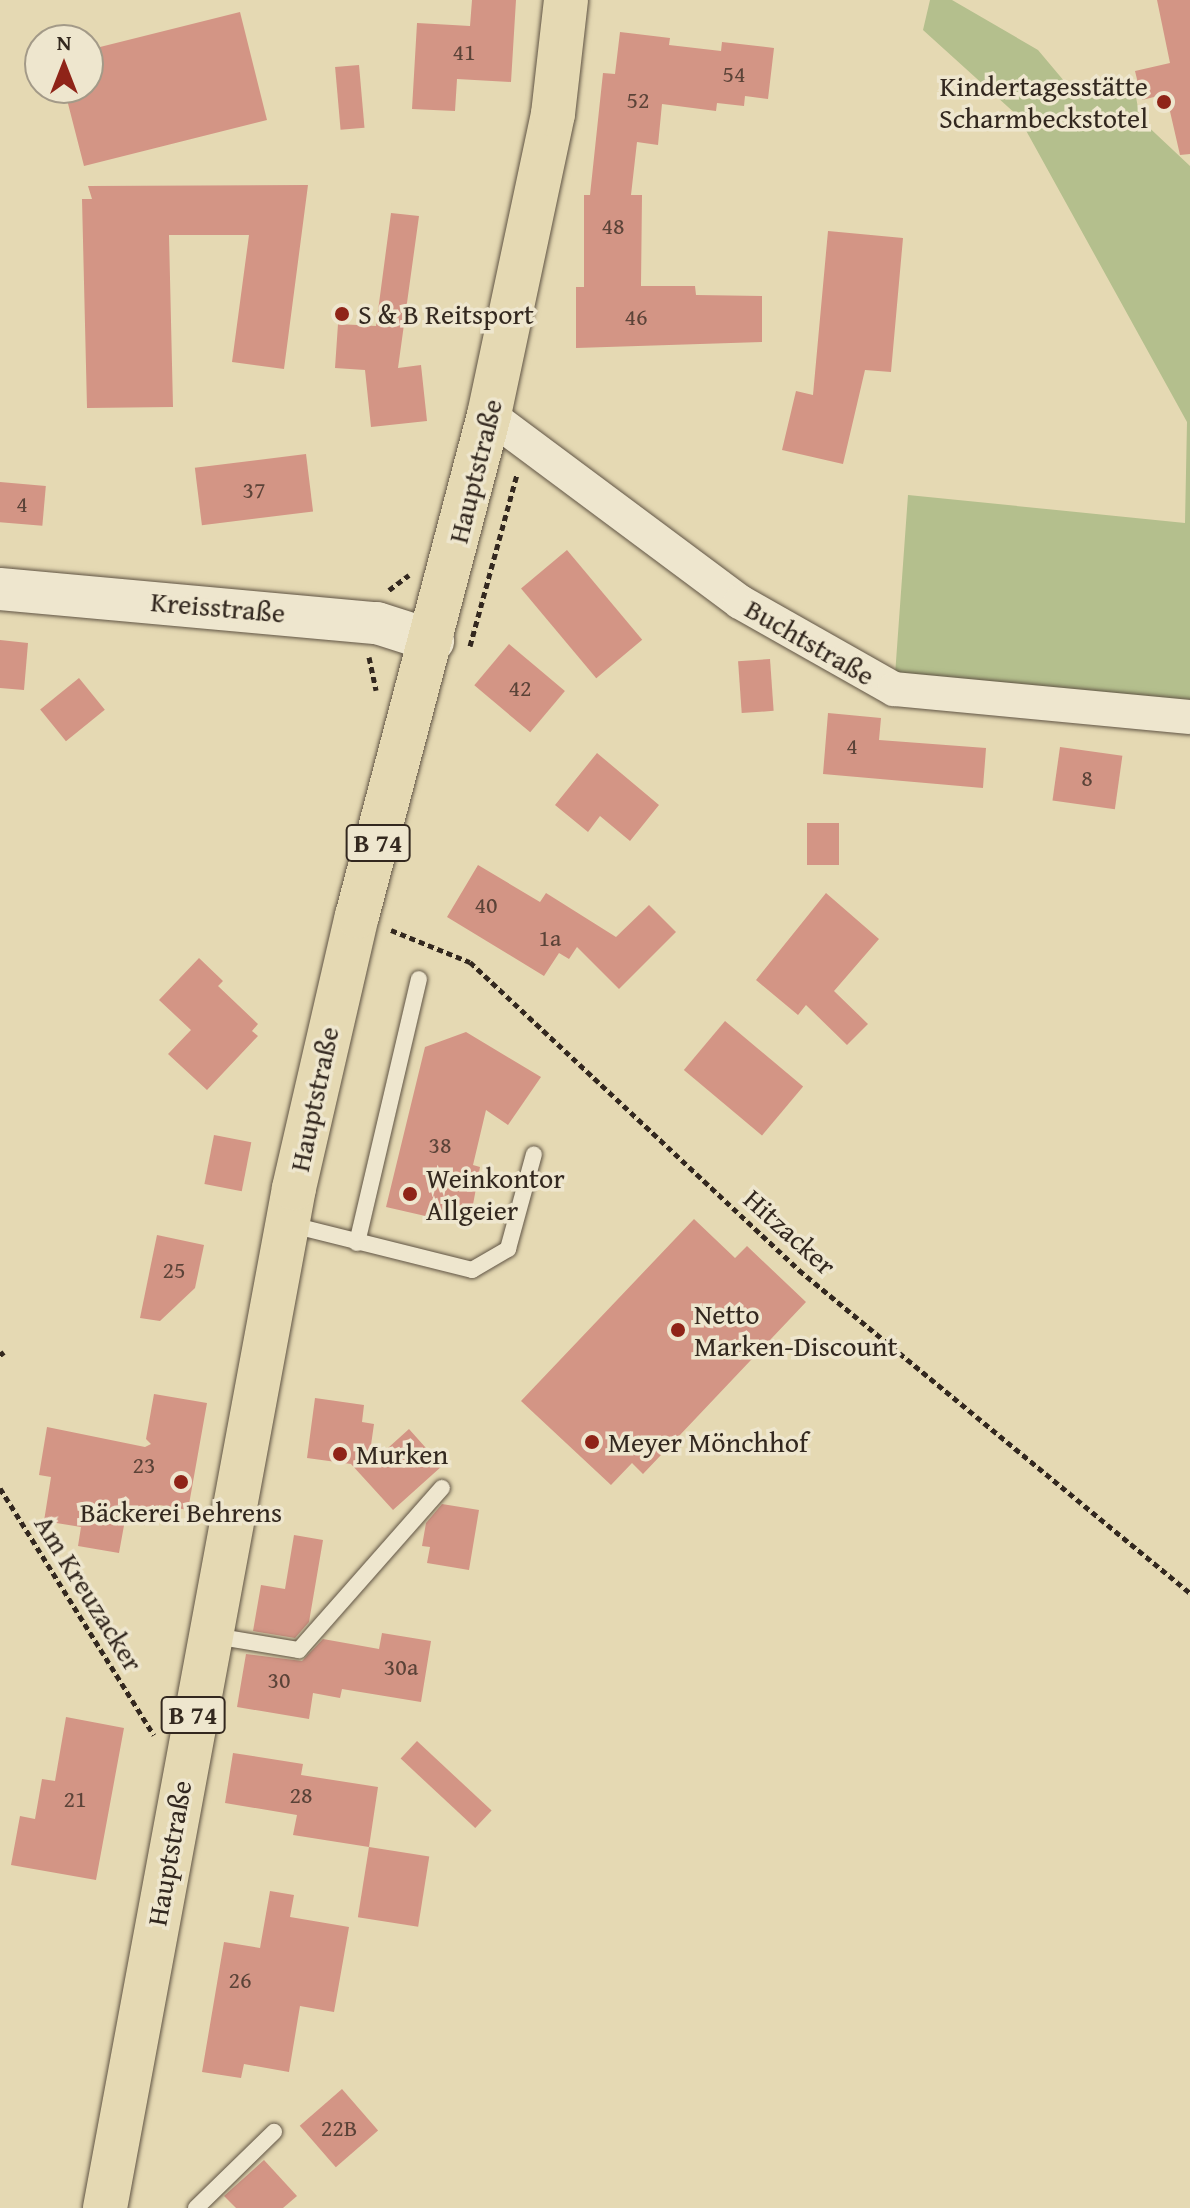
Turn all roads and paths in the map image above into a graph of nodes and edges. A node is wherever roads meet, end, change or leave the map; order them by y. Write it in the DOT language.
graph roads {
  1 [pos="566,0"];
  2 [pos="489,415"];
  3 [pos="526,442"];
  4 [pos="488,581"];
  5 [pos="0,589"];
  6 [pos="433,641"];
  7 [pos="1190,717"];
  8 [pos="357,916"];
  9 [pos="419,979"];
  10 [pos="534,1154"];
  11 [pos="288,1224"];
  12 [pos="357,1243"];
  13 [pos="0,1488"];
  14 [pos="442,1488"];
  15 [pos="1190,1593"];
  16 [pos="208,1635"];
  17 [pos="182,1779"];
  18 [pos="274,2132"];
  19 [pos="105,2208"];
  20 [pos="196,2208"];
  1 -- 2 [label="main road, Hauptstraße / B 74"];
  2 -- 3 [label="street, Buchtstraße"];
  2 -- 6 [label="main road, Hauptstraße / B 74"];
  3 -- 4 [label="path"];
  3 -- 7 [label="street, Buchtstraße"];
  5 -- 6 [label="street, Kreisstraße"];
  6 -- 8 [label="main road, Hauptstraße / B 74"];
  8 -- 11 [label="main road, Hauptstraße / B 74"];
  8 -- 15 [label="path, Hitzacker"];
  9 -- 12 [label="lane"];
  10 -- 12 [label="lane"];
  11 -- 12 [label="lane"];
  11 -- 16 [label="main road, Hauptstraße / B 74"];
  13 -- 17 [label="path, Am Kreuzacker"];
  14 -- 16 [label="lane"];
  16 -- 17 [label="main road, Hauptstraße / B 74"];
  17 -- 19 [label="main road, Hauptstraße / B 74"];
  18 -- 20 [label="lane"];
}
